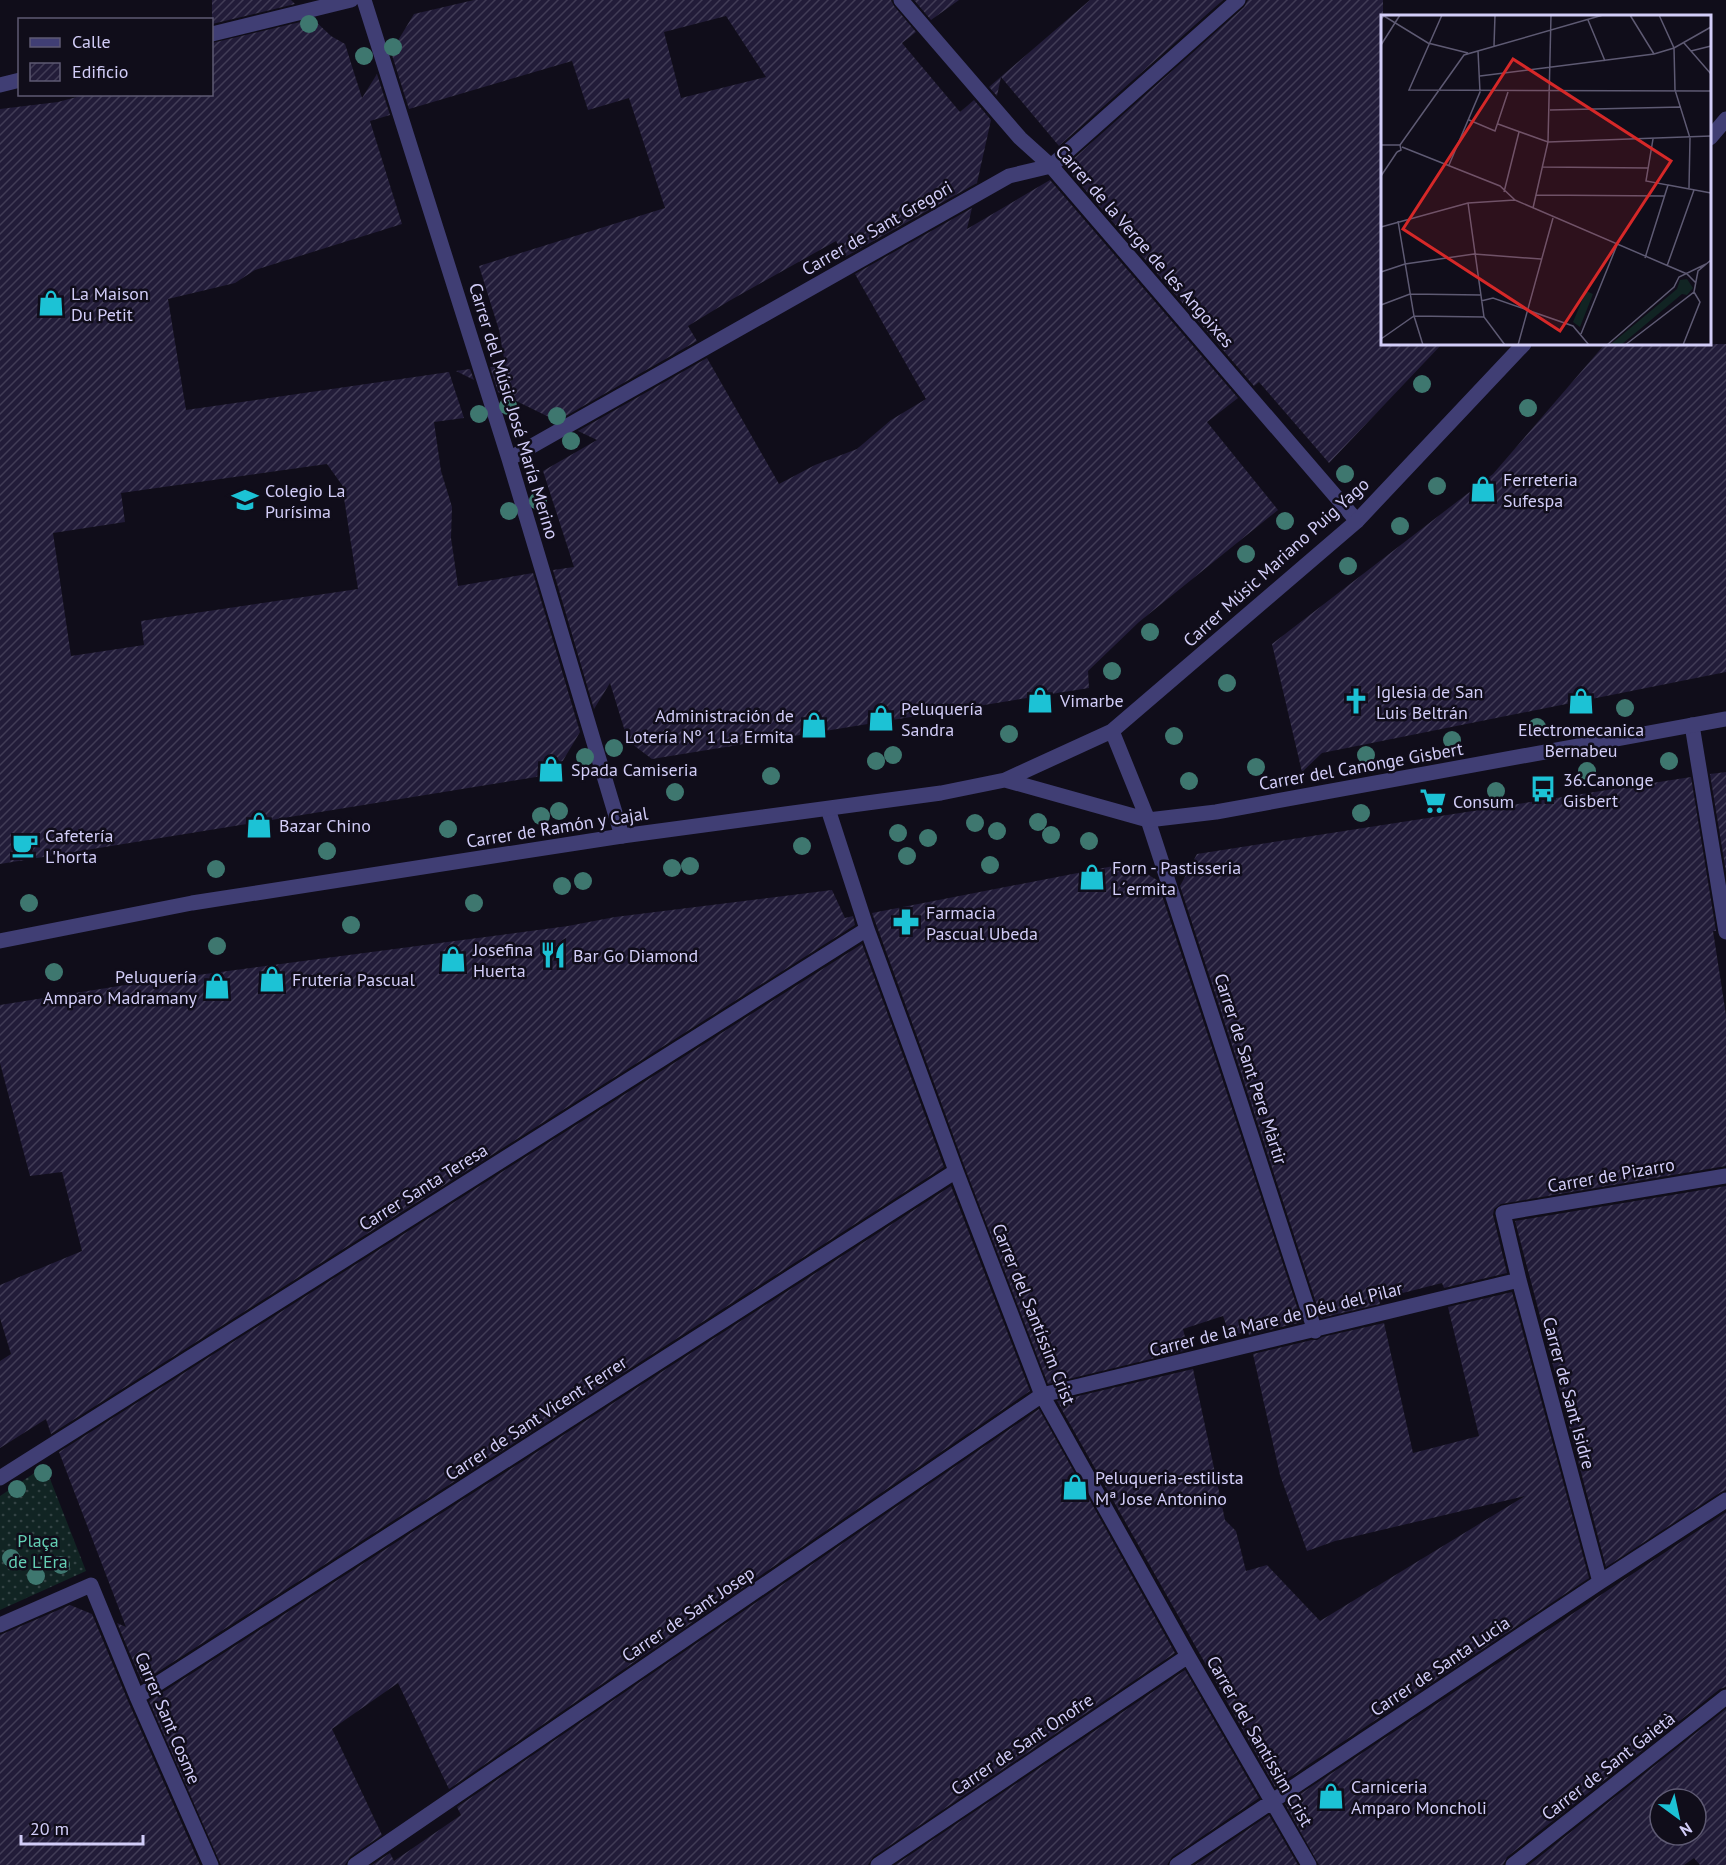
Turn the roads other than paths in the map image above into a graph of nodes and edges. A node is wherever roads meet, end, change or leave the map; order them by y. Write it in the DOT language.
graph roads {
  1 [pos="351,0"];
  2 [pos="364,0"];
  3 [pos="901,0"];
  4 [pos="1238,0"];
  5 [pos="213,34"];
  6 [pos="18,80"];
  7 [pos="0,85"];
  8 [pos="1726,119"];
  9 [pos="1711,137"];
  10 [pos="1051,166"];
  11 [pos="1523,345"];
  12 [pos="509,459"];
  13 [pos="1357,521"];
  14 [pos="1726,719"];
  15 [pos="1692,725"];
  16 [pos="1112,731"];
  17 [pos="1005,780"];
  18 [pos="828,809"];
  19 [pos="1148,820"];
  20 [pos="622,836"];
  21 [pos="867,929"];
  22 [pos="1726,932"];
  23 [pos="0,940"];
  24 [pos="956,1171"];
  25 [pos="1726,1176"];
  26 [pos="1503,1213"];
  27 [pos="1519,1280"];
  28 [pos="1315,1331"];
  29 [pos="1042,1395"];
  30 [pos="0,1478"];
  31 [pos="1726,1500"];
  32 [pos="1600,1582"];
  33 [pos="0,1625"];
  34 [pos="1188,1656"];
  35 [pos="137,1697"];
  36 [pos="1726,1697"];
  37 [pos="1273,1802"];
  38 [pos="211,1865"];
  39 [pos="355,1865"];
  40 [pos="878,1865"];
  41 [pos="1177,1865"];
  42 [pos="1309,1865"];
  43 [pos="1513,1865"];
  1 -- 5 [label="street"];
  2 -- 12 [label="street, Carrer del Músic José María Merino"];
  3 -- 10 [label="street, Carrer de la Verge de les Angoixes"];
  4 -- 10 [label="street, Carrer de Sant Gregori"];
  6 -- 7 [label="street"];
  8 -- 9 [label="street"];
  10 -- 12 [label="street, Carrer de Sant Gregori"];
  10 -- 13 [label="street, Carrer de la Verge de les Angoixes"];
  11 -- 13 [label="street, Carrer Músic Mariano Puig Yago"];
  12 -- 20 [label="street, Carrer del Músic José María Merino"];
  13 -- 16 [label="street, Carrer Músic Mariano Puig Yago"];
  14 -- 15 [label="street, Carrer del Canonge Gisbert"];
  15 -- 19 [label="street, Carrer del Canonge Gisbert"];
  15 -- 22 [label="street"];
  16 -- 17 [label="street, Carrer de Ramón y Cajal"];
  16 -- 19 [label="street"];
  17 -- 18 [label="street, Carrer de Ramón y Cajal"];
  17 -- 19 [label="street, Carrer del Canonge Gisbert"];
  18 -- 20 [label="street, Carrer de Ramón y Cajal"];
  18 -- 21 [label="street, Carrer del Santíssim Crist"];
  19 -- 28 [label="street, Carrer de Sant Pere Màrtir"];
  20 -- 23 [label="street, Carrer de Ramón y Cajal"];
  21 -- 24 [label="street, Carrer del Santíssim Crist"];
  21 -- 30 [label="street, Carrer Santa Teresa"];
  24 -- 29 [label="street, Carrer del Santíssim Crist"];
  24 -- 35 [label="street, Carrer de Sant Vicent Ferrer"];
  25 -- 26 [label="street, Carrer de Pizarro"];
  26 -- 27 [label="street, Carrer de Sant Isidre"];
  27 -- 28 [label="street, Carrer de la Mare de Déu del Pilar"];
  27 -- 32 [label="street, Carrer de Sant Isidre"];
  28 -- 29 [label="street, Carrer de la Mare de Déu del Pilar"];
  29 -- 34 [label="street, Carrer del Santíssim Crist"];
  29 -- 39 [label="street, Carrer de Sant Josep"];
  31 -- 32 [label="street, Carrer de Santa Lucia"];
  32 -- 37 [label="street, Carrer de Santa Lucia"];
  33 -- 35 [label="street, Carrer Sant Cosme"];
  34 -- 37 [label="street, Carrer del Santíssim Crist"];
  34 -- 40 [label="street, Carrer de Sant Onofre"];
  35 -- 38 [label="street, Carrer Sant Cosme"];
  36 -- 43 [label="street, Carrer de Sant Gaietà"];
  37 -- 41 [label="street, Carrer de Santa Lucia"];
  37 -- 42 [label="street, Carrer del Santíssim Crist"];
}
